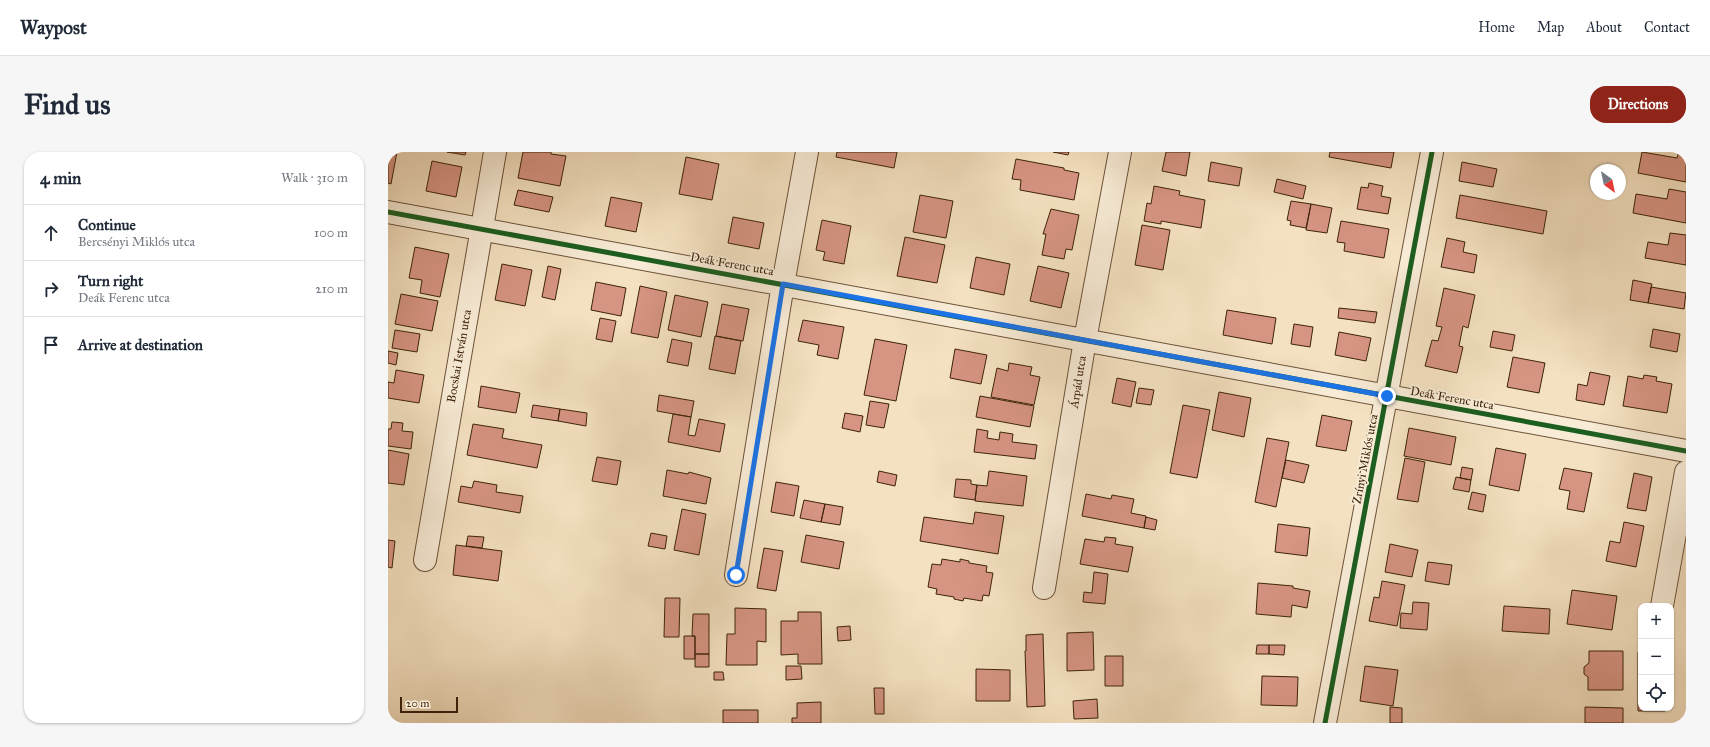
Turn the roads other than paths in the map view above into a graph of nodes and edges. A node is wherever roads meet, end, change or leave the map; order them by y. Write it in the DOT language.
graph roads {
  1 [pos="495,152"];
  2 [pos="807,152"];
  3 [pos="1120,152"];
  4 [pos="1432,152"];
  5 [pos="388,212"];
  6 [pos="481,229"];
  7 [pos="783,284"];
  8 [pos="1085,340"];
  9 [pos="1387,396"];
  10 [pos="1686,451"];
  11 [pos="1686,472"];
  12 [pos="425,560"];
  13 [pos="736,575"];
  14 [pos="1044,588"];
  15 [pos="1663,603"];
  16 [pos="1325,723"];
  1 -- 6 [label="street, Bocskai István utca"];
  2 -- 7 [label="street"];
  3 -- 8 [label="street, Árpád utca"];
  4 -- 9 [label="street, Zrínyi Miklós utca"];
  5 -- 6 [label="street, Deák Ferenc utca"];
  6 -- 7 [label="street, Deák Ferenc utca"];
  6 -- 12 [label="street, Bocskai István utca"];
  7 -- 8 [label="street, Deák Ferenc utca"];
  7 -- 13 [label="street"];
  8 -- 9 [label="street, Deák Ferenc utca"];
  8 -- 14 [label="street, Árpád utca"];
  9 -- 10 [label="street, Deák Ferenc utca"];
  9 -- 16 [label="street, Zrínyi Miklós utca"];
  11 -- 15 [label="street"];
}
